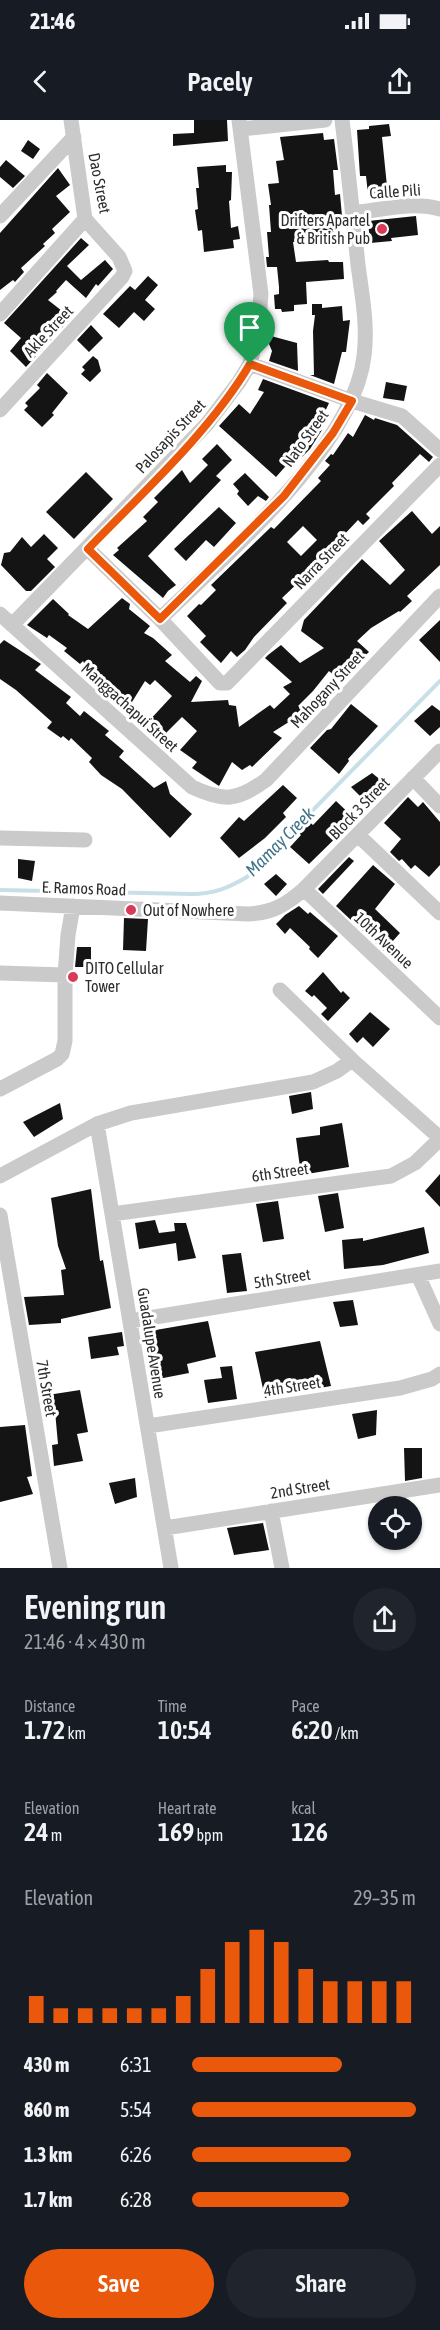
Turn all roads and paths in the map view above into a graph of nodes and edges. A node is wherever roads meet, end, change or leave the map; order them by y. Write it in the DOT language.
graph roads {
  1 [pos="71,120"];
  2 [pos="325,120"];
  3 [pos="342,120"];
  4 [pos="240,125"];
  5 [pos="74,137"];
  6 [pos="440,209"];
  7 [pos="352,213"];
  8 [pos="0,216"];
  9 [pos="86,219"];
  10 [pos="122,277"];
  11 [pos="0,314"];
  12 [pos="250,364"];
  13 [pos="352,401"];
  14 [pos="0,410"];
  15 [pos="440,450"];
  16 [pos="437,474"];
  17 [pos="88,549"];
  18 [pos="440,596"];
  19 [pos="0,614"];
  20 [pos="160,619"];
  21 [pos="12,625"];
  22 [pos="440,751"];
  23 [pos="413,778"];
  24 [pos="234,798"];
  25 [pos="440,806"];
  26 [pos="358,836"];
  27 [pos="0,838"];
  28 [pos="85,840"];
  29 [pos="304,889"];
  30 [pos="0,903"];
  31 [pos="73,906"];
  32 [pos="440,913"];
  33 [pos="0,973"];
  34 [pos="65,975"];
  35 [pos="280,990"];
  36 [pos="440,1018"];
  37 [pos="352,1059"];
  38 [pos="0,1089"];
  39 [pos="97,1124"];
  40 [pos="440,1138"];
  41 [pos="0,1176"];
  42 [pos="112,1214"];
  43 [pos="0,1215"];
  44 [pos="440,1270"];
  45 [pos="418,1275"];
  46 [pos="6,1292"];
  47 [pos="130,1321"];
  48 [pos="440,1324"];
  49 [pos="440,1374"];
  50 [pos="148,1426"];
  51 [pos="440,1485"];
  52 [pos="271,1511"];
  53 [pos="165,1528"];
  54 [pos="60,1568"];
  55 [pos="171,1568"];
  56 [pos="282,1568"];
  1 -- 5 [label="street, Dao Street"];
  2 -- 4 [label="street"];
  3 -- 7 [label="street, Nato Street"];
  4 -- 12 [label="street, Palosapis Street"];
  5 -- 8 [label="street"];
  5 -- 9 [label="street, Dao Street"];
  6 -- 7 [label="street, Calle Pili"];
  7 -- 13 [label="street, Nato Street"];
  9 -- 10 [label="street, Dao Street"];
  9 -- 11 [label="street"];
  10 -- 14 [label="street, Akle Street"];
  12 -- 13 [label="street"];
  12 -- 17 [label="street, Palosapis Street"];
  13 -- 15 [label="street"];
  13 -- 20 [label="street, Nato Street"];
  16 -- 20 [label="street, Narra Street"];
  17 -- 20 [label="street"];
  17 -- 21 [label="street, Palosapis Street"];
  18 -- 24 [label="street, Mahogany Street"];
  19 -- 21 [label="street, Manggachapui Street"];
  21 -- 24 [label="street, Manggachapui Street"];
  22 -- 23 [label="street, Block 3 Street"];
  23 -- 25 [label="street"];
  23 -- 26 [label="street, Block 3 Street"];
  26 -- 29 [label="street, Block 3 Street"];
  26 -- 32 [label="street"];
  27 -- 28 [label="street"];
  29 -- 31 [label="street, E. Ramos Road"];
  29 -- 36 [label="street, 10th Avenue"];
  30 -- 31 [label="street, E. Ramos Road"];
  31 -- 34 [label="street"];
  33 -- 34 [label="street"];
  34 -- 38 [label="street"];
  35 -- 37 [label="street"];
  37 -- 39 [label="street"];
  37 -- 40 [label="street"];
  39 -- 41 [label="street"];
  39 -- 42 [label="street, Guadalupe Avenue"];
  40 -- 42 [label="street, 6th Street"];
  42 -- 47 [label="street, Guadalupe Avenue"];
  43 -- 46 [label="street, 7th Street"];
  44 -- 45 [label="street, 5th Street"];
  45 -- 47 [label="street, 5th Street"];
  45 -- 48 [label="street"];
  46 -- 54 [label="street, 7th Street"];
  47 -- 50 [label="street, Guadalupe Avenue"];
  49 -- 50 [label="street, 4th Street"];
  50 -- 53 [label="street, Guadalupe Avenue"];
  51 -- 52 [label="street, 2nd Street"];
  52 -- 53 [label="street, 2nd Street"];
  52 -- 56 [label="street"];
  53 -- 55 [label="street, Guadalupe Avenue"];
}
